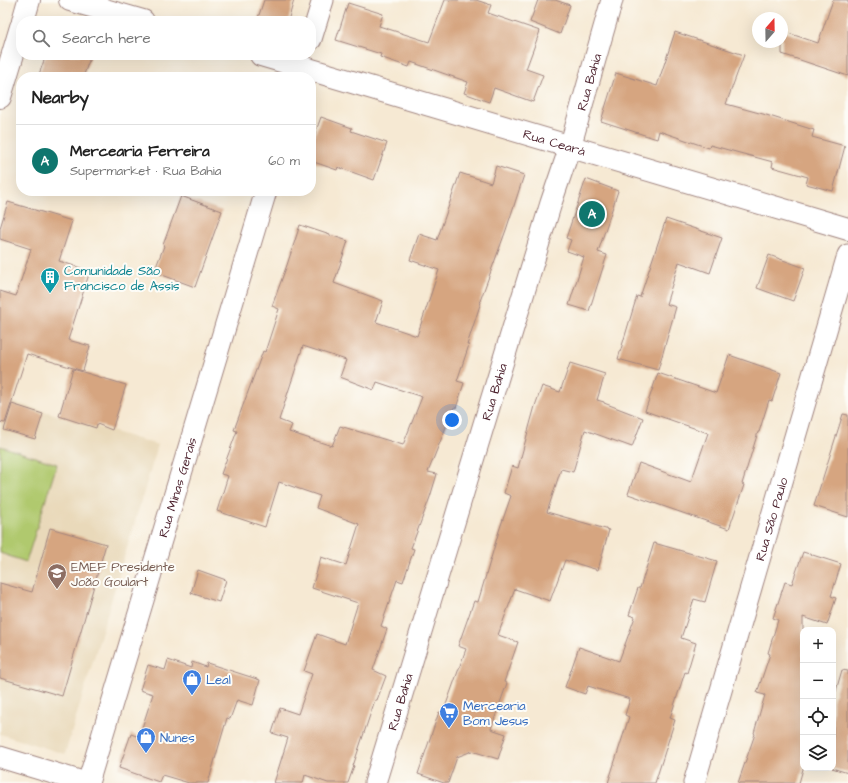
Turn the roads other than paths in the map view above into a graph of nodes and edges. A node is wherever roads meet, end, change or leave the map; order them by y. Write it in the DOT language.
graph roads {
  1 [pos="29,0"];
  2 [pos="70,0"];
  3 [pos="323,0"];
  4 [pos="612,0"];
  5 [pos="24,16"];
  6 [pos="126,16"];
  7 [pos="316,23"];
  8 [pos="16,44"];
  9 [pos="280,60"];
  10 [pos="303,66"];
  11 [pos="0,97"];
  12 [pos="570,147"];
  13 [pos="264,196"];
  14 [pos="848,229"];
  15 [pos="848,255"];
  16 [pos="0,757"];
  17 [pos="87,783"];
  18 [pos="375,783"];
  19 [pos="694,783"];
  1 -- 5 [label="street"];
  2 -- 6 [label="street"];
  3 -- 7 [label="street"];
  4 -- 12 [label="street, Rua Bahia"];
  8 -- 11 [label="street"];
  9 -- 10 [label="street, Rua Ceará"];
  10 -- 12 [label="street, Rua Ceará"];
  12 -- 14 [label="street, Rua Ceará"];
  12 -- 18 [label="street, Rua Bahia"];
  13 -- 17 [label="street, Rua Minas Gerais"];
  15 -- 19 [label="street, Rua São Paulo"];
  16 -- 17 [label="street"];
}
